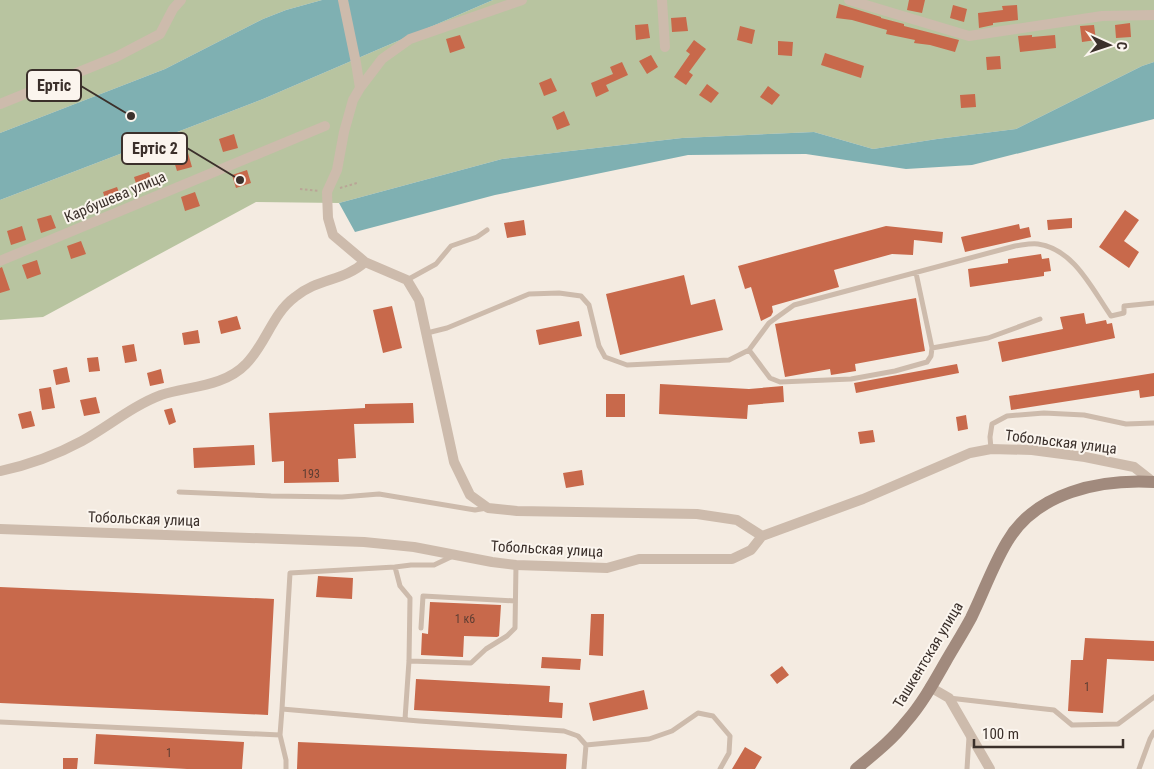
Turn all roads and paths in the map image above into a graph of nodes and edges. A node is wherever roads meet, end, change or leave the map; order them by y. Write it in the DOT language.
graph roads {
  1 [pos="181,0"];
  2 [pos="343,0"];
  3 [pos="522,0"];
  4 [pos="662,0"];
  5 [pos="849,0"];
  6 [pos="1154,15"];
  7 [pos="665,47"];
  8 [pos="360,88"];
  9 [pos="0,104"];
  10 [pos="325,126"];
  11 [pos="487,230"];
  12 [pos="0,261"];
  13 [pos="365,262"];
  14 [pos="916,273"];
  15 [pos="407,280"];
  16 [pos="1154,302"];
  17 [pos="1040,319"];
  18 [pos="427,333"];
  19 [pos="932,348"];
  20 [pos="749,350"];
  21 [pos="1154,423"];
  22 [pos="990,448"];
  23 [pos="0,471"];
  24 [pos="1153,481"];
  25 [pos="179,492"];
  26 [pos="488,508"];
  27 [pos="0,529"];
  28 [pos="762,536"];
  29 [pos="455,555"];
  30 [pos="516,565"];
  31 [pos="396,568"];
  32 [pos="516,601"];
  33 [pos="421,628"];
  34 [pos="409,661"];
  35 [pos="930,687"];
  36 [pos="1154,697"];
  37 [pos="949,698"];
  38 [pos="282,709"];
  39 [pos="405,719"];
  40 [pos="0,722"];
  41 [pos="1154,732"];
  42 [pos="969,734"];
  43 [pos="280,735"];
  44 [pos="586,745"];
  45 [pos="286,769"];
  46 [pos="584,769"];
  47 [pos="720,769"];
  48 [pos="856,769"];
  49 [pos="967,769"];
  50 [pos="990,769"];
  51 [pos="1139,769"];
  1 -- 9 [label="street"];
  2 -- 8 [label="street"];
  3 -- 8 [label="street"];
  4 -- 7 [label="street"];
  5 -- 6 [label="street"];
  8 -- 13 [label="street"];
  10 -- 12 [label="street, Карбушева улица"];
  11 -- 15 [label="lane"];
  13 -- 15 [label="street"];
  13 -- 23 [label="street"];
  14 -- 16 [label="lane"];
  14 -- 19 [label="lane"];
  14 -- 20 [label="lane"];
  15 -- 18 [label="street"];
  17 -- 19 [label="lane"];
  18 -- 20 [label="lane"];
  18 -- 26 [label="street"];
  19 -- 20 [label="lane"];
  21 -- 22 [label="lane"];
  22 -- 24 [label="street, Тобольская улица"];
  22 -- 28 [label="street, Тобольская улица"];
  24 -- 35 [label="main road, Ташкентская улица"];
  25 -- 26 [label="lane"];
  26 -- 28 [label="street"];
  27 -- 29 [label="street, Тобольская улица"];
  28 -- 30 [label="street, Тобольская улица"];
  29 -- 30 [label="street, Тобольская улица"];
  29 -- 31 [label="lane"];
  30 -- 32 [label="lane"];
  31 -- 34 [label="lane"];
  31 -- 38 [label="lane"];
  32 -- 33 [label="lane"];
  32 -- 34 [label="lane"];
  34 -- 39 [label="lane"];
  35 -- 37 [label="street"];
  35 -- 48 [label="main road, Ташкентская улица"];
  36 -- 37 [label="lane"];
  37 -- 42 [label="street"];
  38 -- 39 [label="lane"];
  38 -- 43 [label="lane"];
  39 -- 44 [label="lane"];
  40 -- 43 [label="lane"];
  41 -- 51 [label="lane"];
  42 -- 49 [label="lane"];
  42 -- 50 [label="street"];
  43 -- 45 [label="lane"];
  44 -- 46 [label="lane"];
  44 -- 47 [label="lane"];
}
